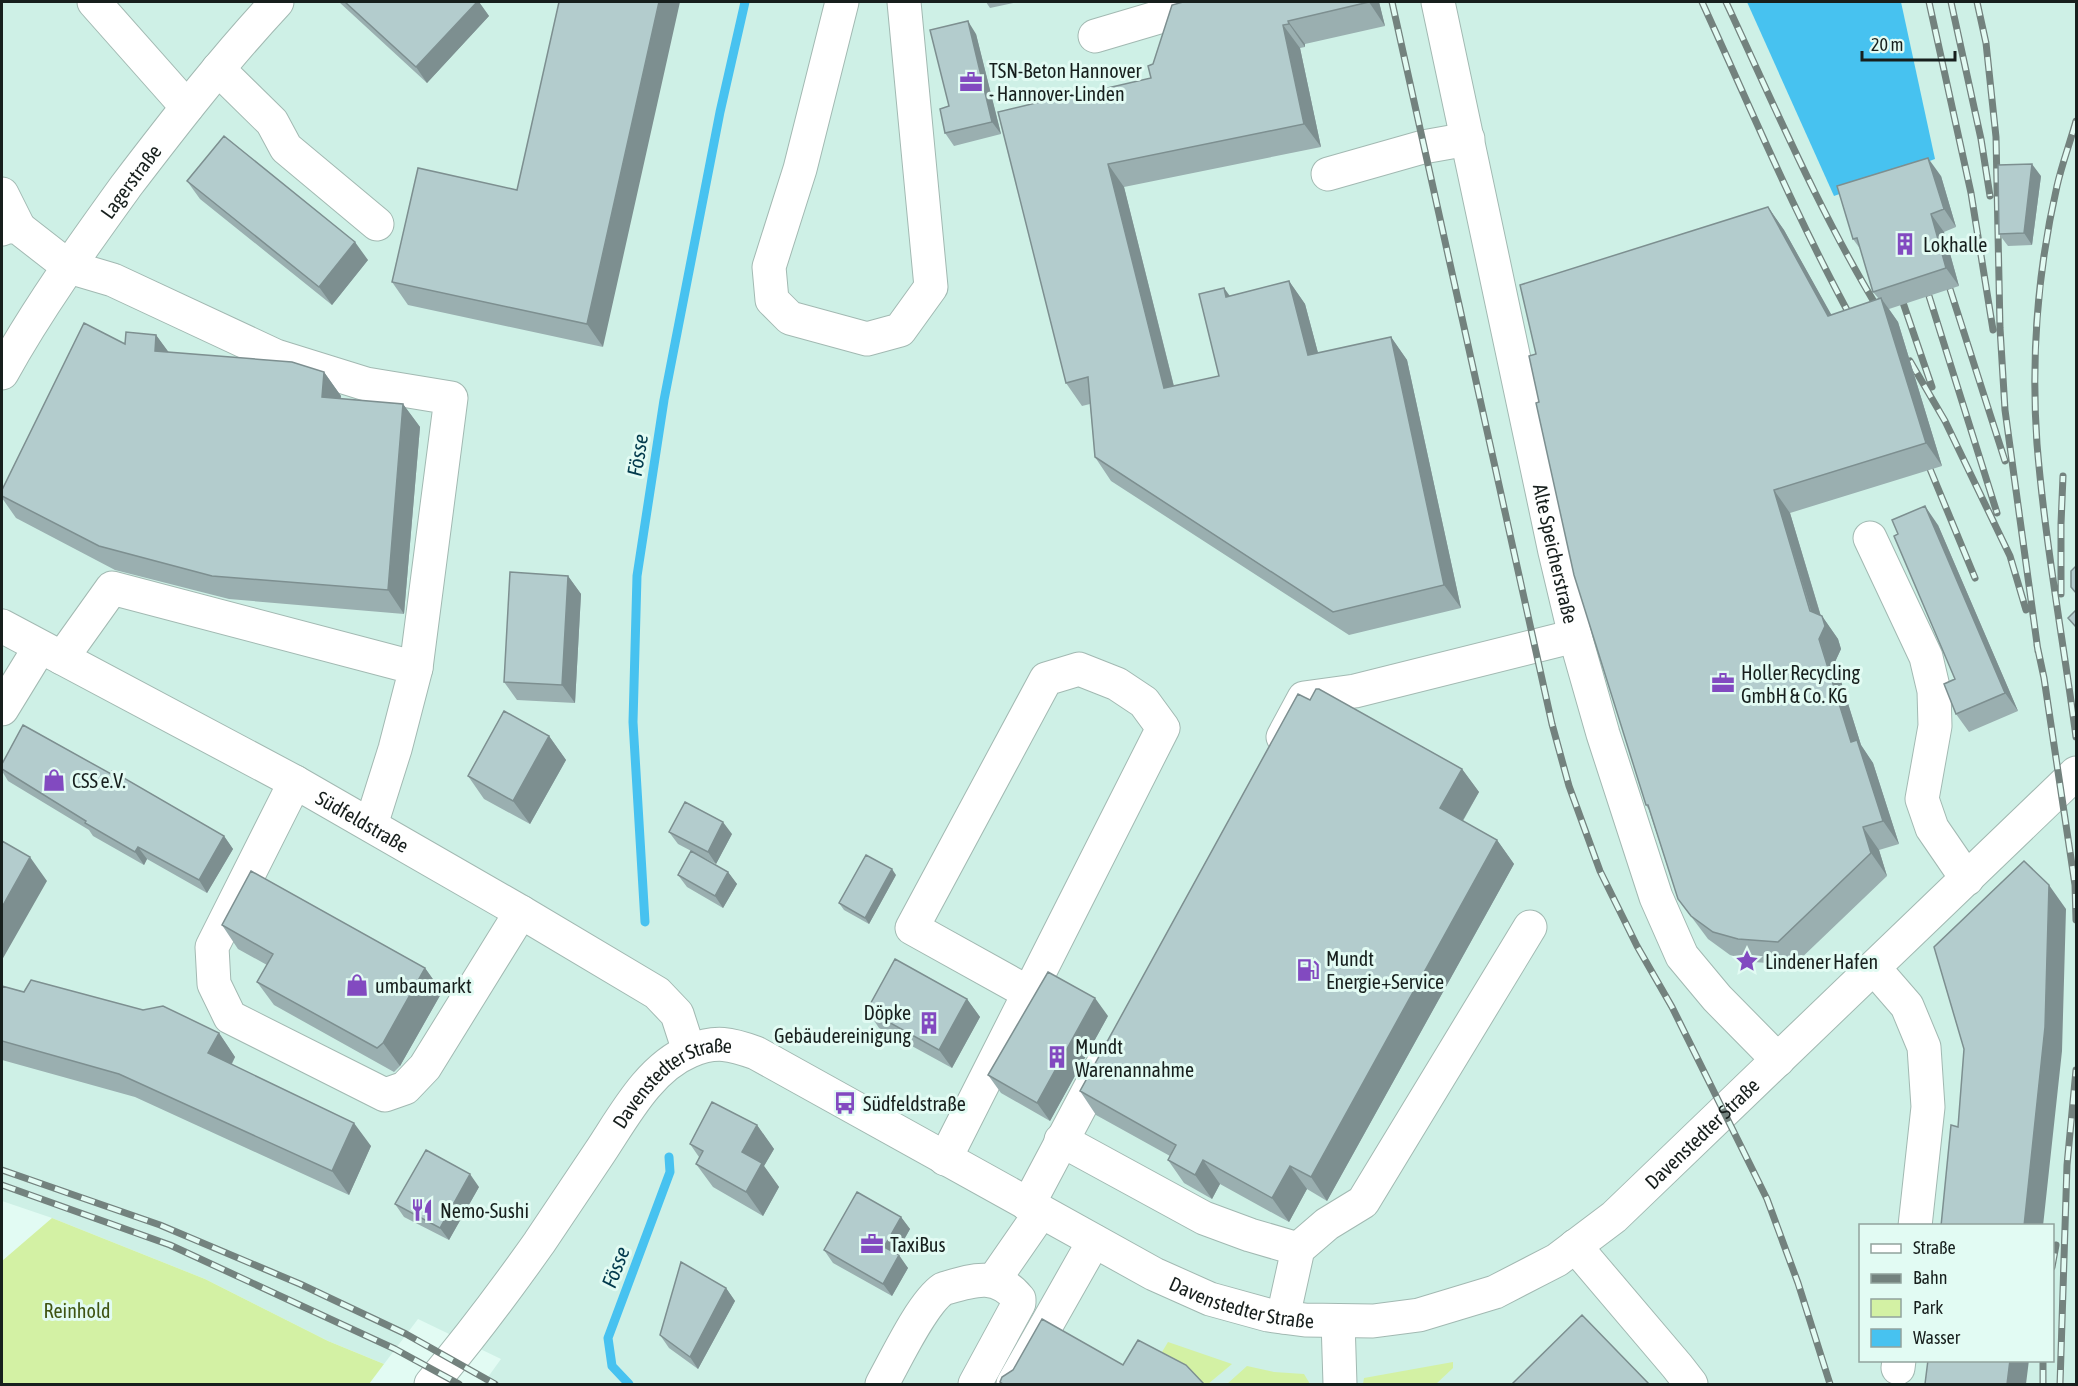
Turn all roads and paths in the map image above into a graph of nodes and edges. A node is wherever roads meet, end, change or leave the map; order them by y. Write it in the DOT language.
graph roads {
  1 [pos="94,2"];
  2 [pos="277,2"];
  3 [pos="842,2"];
  4 [pos="904,2"];
  5 [pos="1210,2"];
  6 [pos="1438,2"];
  7 [pos="1095,36"];
  8 [pos="218,69"];
  9 [pos="187,107"];
  10 [pos="1468,139"];
  11 [pos="1328,174"];
  12 [pos="2,194"];
  13 [pos="377,224"];
  14 [pos="10,229"];
  15 [pos="69,267"];
  16 [pos="2,373"];
  17 [pos="1870,538"];
  18 [pos="2,626"];
  19 [pos="1575,636"];
  20 [pos="51,652"];
  21 [pos="416,668"];
  22 [pos="2,709"];
  23 [pos="1270,760"];
  24 [pos="2076,773"];
  25 [pos="295,782"];
  26 [pos="371,825"];
  27 [pos="1967,879"];
  28 [pos="521,912"];
  29 [pos="1530,927"];
  30 [pos="1874,968"];
  31 [pos="1029,993"];
  32 [pos="1118,1037"];
  33 [pos="689,1051"];
  34 [pos="1778,1060"];
  35 [pos="1061,1140"];
  36 [pos="945,1159"];
  37 [pos="1035,1208"];
  38 [pos="1914,1224"];
  39 [pos="1095,1241"];
  40 [pos="1575,1246"];
  41 [pos="1298,1249"];
  42 [pos="994,1280"];
  43 [pos="1283,1317"];
  44 [pos="1338,1321"];
  45 [pos="431,1384"];
  46 [pos="882,1384"];
  47 [pos="975,1384"];
  48 [pos="1013,1384"];
  49 [pos="1340,1384"];
  50 [pos="1691,1384"];
  1 -- 9 [label="street"];
  2 -- 8 [label="street, Lagerstraße"];
  3 -- 4 [label="street"];
  5 -- 7 [label="street"];
  6 -- 10 [label="street, Alte Speicherstraße"];
  8 -- 9 [label="street, Lagerstraße"];
  8 -- 13 [label="street"];
  9 -- 15 [label="street, Lagerstraße"];
  10 -- 11 [label="street"];
  10 -- 19 [label="street, Alte Speicherstraße"];
  12 -- 14 [label="street"];
  14 -- 15 [label="street"];
  15 -- 16 [label="street, Lagerstraße"];
  15 -- 21 [label="street"];
  17 -- 27 [label="street"];
  18 -- 20 [label="street, Südfeldstraße"];
  19 -- 23 [label="street"];
  19 -- 34 [label="street, Alte Speicherstraße"];
  20 -- 21 [label="street"];
  20 -- 22 [label="street"];
  20 -- 25 [label="street, Südfeldstraße"];
  21 -- 26 [label="street"];
  24 -- 27 [label="street, Davenstedter Straße"];
  25 -- 26 [label="street, Südfeldstraße"];
  25 -- 28 [label="street"];
  26 -- 28 [label="street, Südfeldstraße"];
  27 -- 30 [label="street, Davenstedter Straße"];
  28 -- 33 [label="street, Südfeldstraße"];
  29 -- 41 [label="street"];
  30 -- 34 [label="street, Davenstedter Straße"];
  30 -- 38 [label="street"];
  31 -- 31 [label="street"];
  31 -- 36 [label="street"];
  32 -- 35 [label="street"];
  33 -- 36 [label="street, Davenstedter Straße"];
  33 -- 45 [label="street, Davenstedter Straße"];
  34 -- 40 [label="street, Davenstedter Straße"];
  35 -- 37 [label="street"];
  35 -- 41 [label="street"];
  36 -- 37 [label="street, Davenstedter Straße"];
  37 -- 39 [label="street, Davenstedter Straße"];
  37 -- 42 [label="street"];
  39 -- 43 [label="street, Davenstedter Straße"];
  39 -- 48 [label="street"];
  40 -- 44 [label="street, Davenstedter Straße"];
  40 -- 50 [label="street"];
  41 -- 43 [label="street"];
  42 -- 46 [label="street"];
  42 -- 47 [label="street"];
  43 -- 44 [label="street, Davenstedter Straße"];
  44 -- 49 [label="street"];
}
